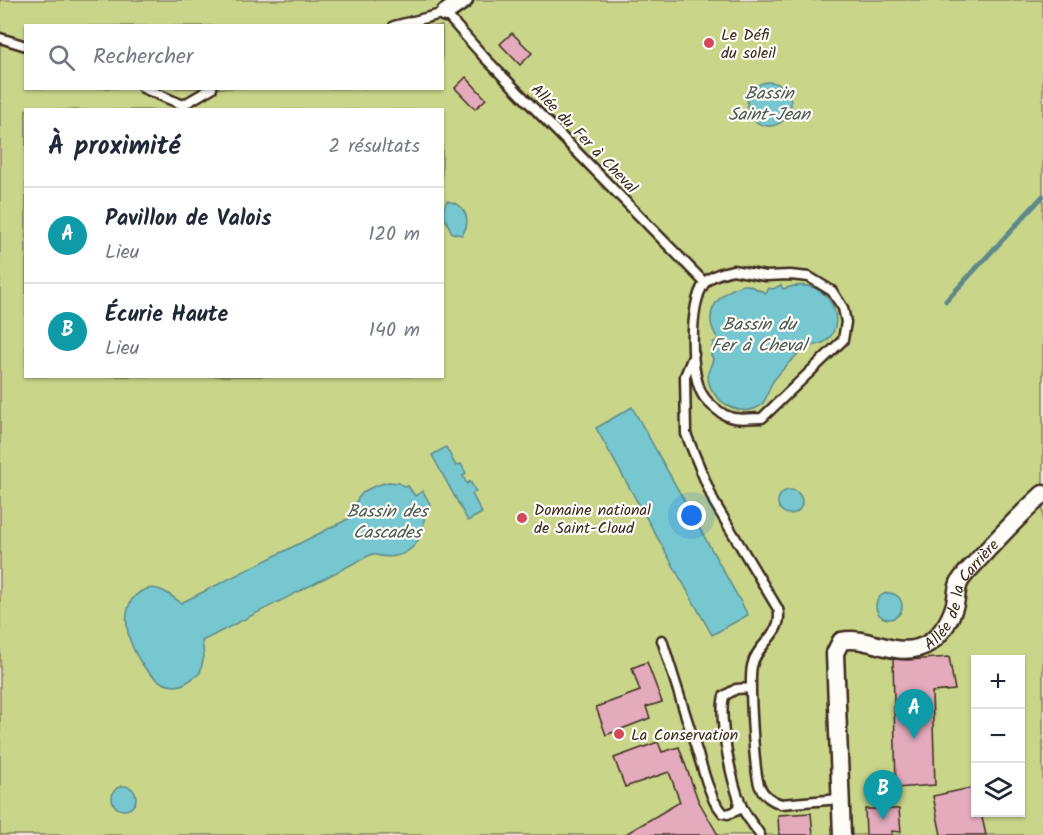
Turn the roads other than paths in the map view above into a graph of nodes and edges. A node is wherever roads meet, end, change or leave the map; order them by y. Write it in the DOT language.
graph roads {
  1 [pos="464,0"];
  2 [pos="445,13"];
  3 [pos="402,24"];
  4 [pos="0,38"];
  5 [pos="24,45"];
  6 [pos="148,90"];
  7 [pos="209,90"];
  8 [pos="705,283"];
  9 [pos="694,354"];
  10 [pos="1043,494"];
  11 [pos="662,640"];
  12 [pos="751,688"];
  13 [pos="739,798"];
  14 [pos="840,799"];
  15 [pos="760,835"];
  16 [pos="842,835"];
  1 -- 2 [label="street"];
  2 -- 3 [label="lane"];
  2 -- 8 [label="lane, Allée du Fer à Cheval"];
  4 -- 5 [label="lane"];
  6 -- 7 [label="lane"];
  8 -- 9 [label="lane"];
  8 -- 9 [label="lane"];
  9 -- 12 [label="lane"];
  10 -- 14 [label="street, Allée de la Carrière"];
  11 -- 13 [label="lane"];
  12 -- 13 [label="lane"];
  12 -- 14 [label="lane"];
  13 -- 15 [label="lane"];
  14 -- 16 [label="street"];
}
